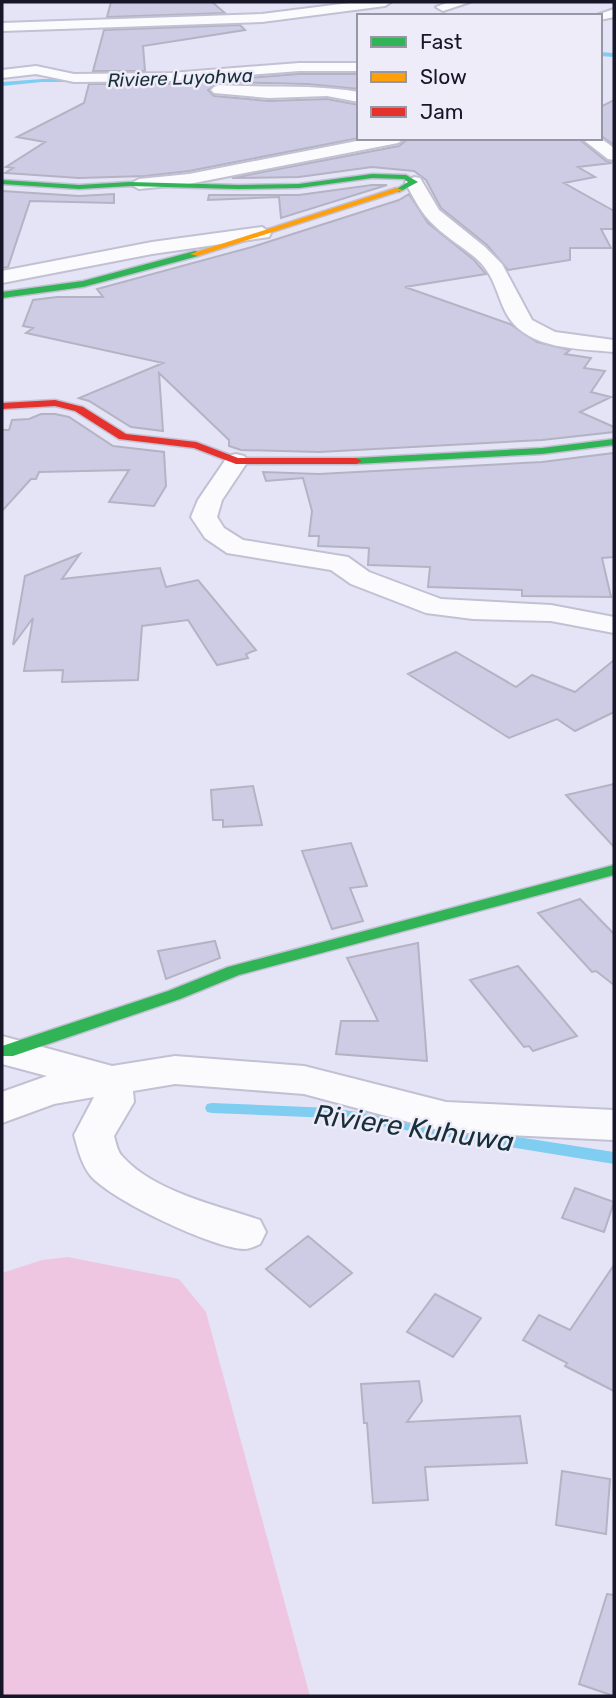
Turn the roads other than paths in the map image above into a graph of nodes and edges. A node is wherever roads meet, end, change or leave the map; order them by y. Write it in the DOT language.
graph roads {
  1 [pos="385,2"];
  2 [pos="464,2"];
  3 [pos="443,7"];
  4 [pos="2,27"];
  5 [pos="357,67"];
  6 [pos="2,74"];
  7 [pos="192,76"];
  8 [pos="357,97"];
  9 [pos="388,140"];
  10 [pos="592,140"];
  11 [pos="614,155"];
  12 [pos="2,182"];
  13 [pos="414,182"];
  14 [pos="130,184"];
  15 [pos="262,233"];
  16 [pos="2,277"];
  17 [pos="2,295"];
  18 [pos="614,346"];
  19 [pos="2,406"];
  20 [pos="614,442"];
  21 [pos="236,461"];
  22 [pos="614,625"];
  23 [pos="614,870"];
  24 [pos="4,1050"];
  25 [pos="112,1080"];
  26 [pos="2,1108"];
  27 [pos="614,1125"];
  28 [pos="245,1232"];
  1 -- 4 [label="street"];
  2 -- 3 [label="street"];
  5 -- 7 [label="street"];
  6 -- 7 [label="street"];
  7 -- 8 [label="street"];
  9 -- 14 [label="street"];
  10 -- 11 [label="street"];
  12 -- 14 [label="street"];
  13 -- 14 [label="street"];
  13 -- 15 [label="street"];
  13 -- 18 [label="street"];
  15 -- 16 [label="street"];
  15 -- 17 [label="street"];
  19 -- 21 [label="street"];
  20 -- 21 [label="street"];
  21 -- 22 [label="street"];
  23 -- 24 [label="street"];
  24 -- 25 [label="street"];
  25 -- 26 [label="street"];
  25 -- 27 [label="street"];
  25 -- 28 [label="street"];
}
